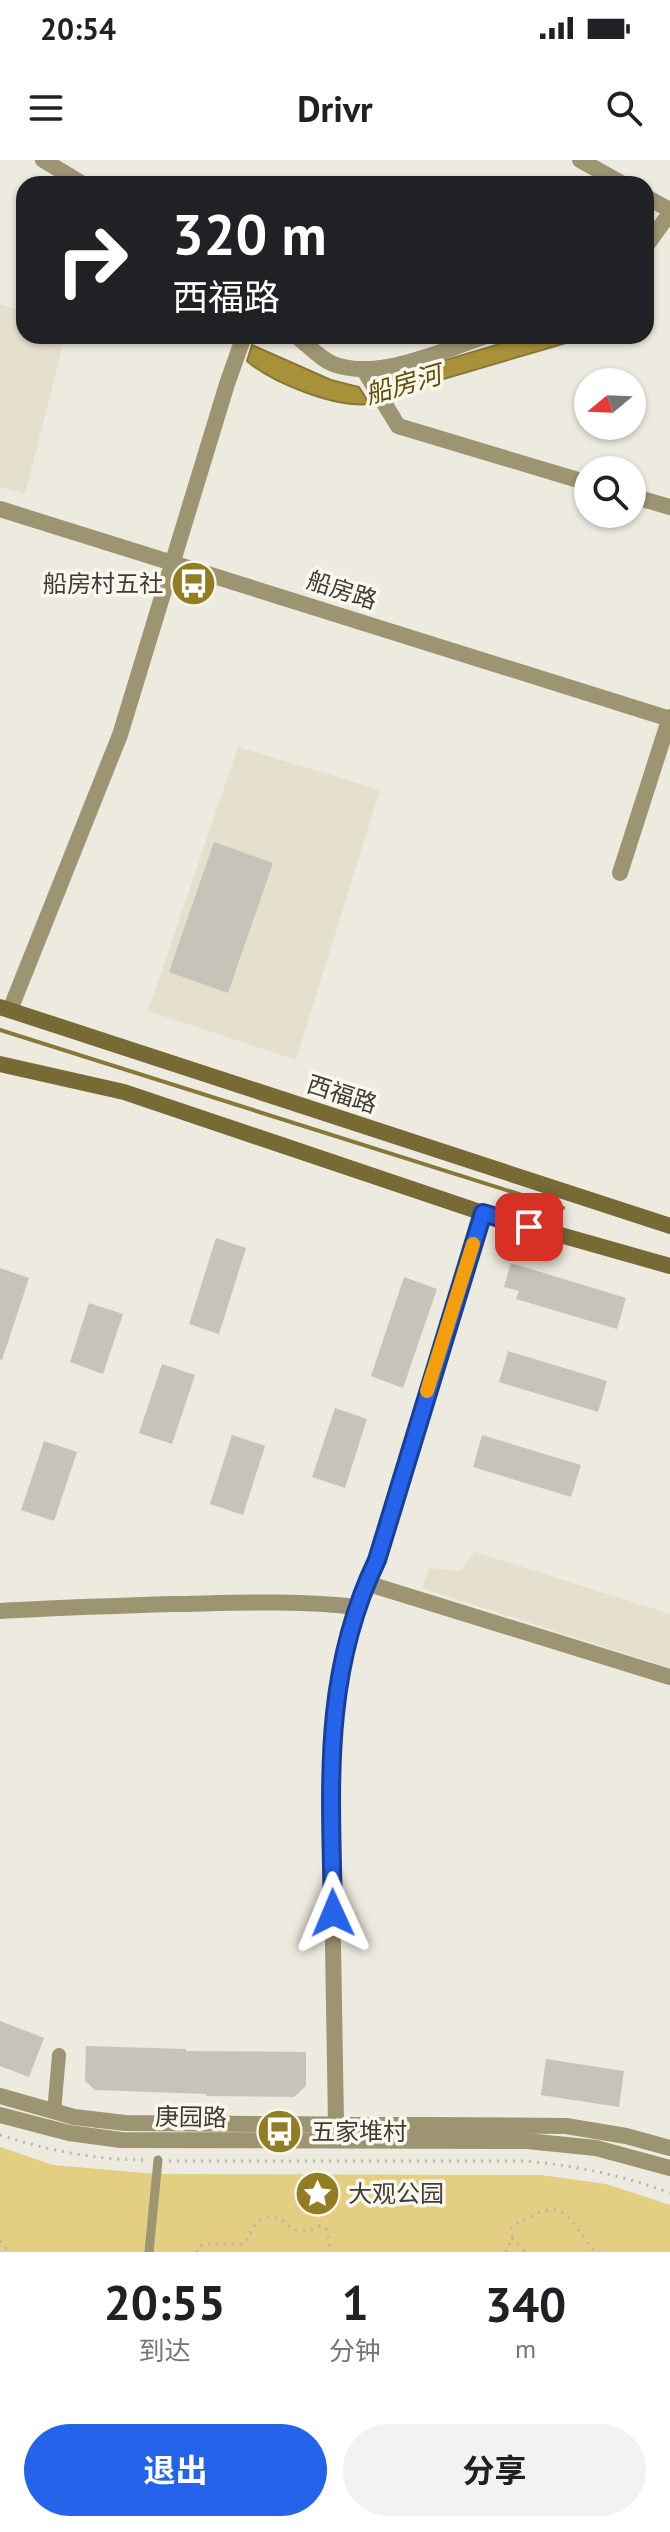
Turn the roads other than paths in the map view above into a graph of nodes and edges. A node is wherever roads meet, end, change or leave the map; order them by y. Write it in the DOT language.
graph roads {
  1 [pos="43,160"];
  2 [pos="580,160"];
  3 [pos="70,176"];
  4 [pos="609,176"];
  5 [pos="670,211"];
  6 [pos="654,234"];
  7 [pos="241,344"];
  8 [pos="306,344"];
  9 [pos="461,344"];
  10 [pos="364,370"];
  11 [pos="574,479"];
  12 [pos="646,500"];
  13 [pos="670,507"];
  14 [pos="0,509"];
  15 [pos="174,562"];
  16 [pos="670,718"];
  17 [pos="620,873"];
  18 [pos="5,1008"];
  19 [pos="0,1064"];
  20 [pos="483,1213"];
  21 [pos="670,1226"];
  22 [pos="670,1266"];
  23 [pos="366,1583"];
  24 [pos="357,1607"];
  25 [pos="0,1611"];
  26 [pos="670,1677"];
  27 [pos="59,2055"];
  28 [pos="0,2096"];
  29 [pos="54,2112"];
  30 [pos="0,2115"];
  31 [pos="336,2123"];
  32 [pos="670,2148"];
  33 [pos="158,2160"];
  34 [pos="670,2168"];
  35 [pos="149,2252"];
  1 -- 3 [label="street"];
  2 -- 4 [label="street"];
  5 -- 6 [label="street"];
  7 -- 15 [label="street"];
  8 -- 10 [label="street"];
  9 -- 10 [label="street"];
  10 -- 11 [label="street"];
  12 -- 13 [label="street"];
  14 -- 15 [label="street, 船房路"];
  15 -- 16 [label="street, 船房路"];
  15 -- 18 [label="street"];
  16 -- 17 [label="street"];
  18 -- 21 [label="main road, 西福路"];
  19 -- 20 [label="main road"];
  20 -- 22 [label="main road"];
  20 -- 23 [label="street"];
  23 -- 24 [label="street"];
  23 -- 26 [label="street"];
  24 -- 25 [label="street"];
  24 -- 31 [label="street"];
  27 -- 29 [label="street"];
  28 -- 29 [label="street"];
  29 -- 31 [label="street"];
  30 -- 34 [label="street, 庚园路"];
  31 -- 32 [label="street"];
  33 -- 35 [label="lane"];
}
